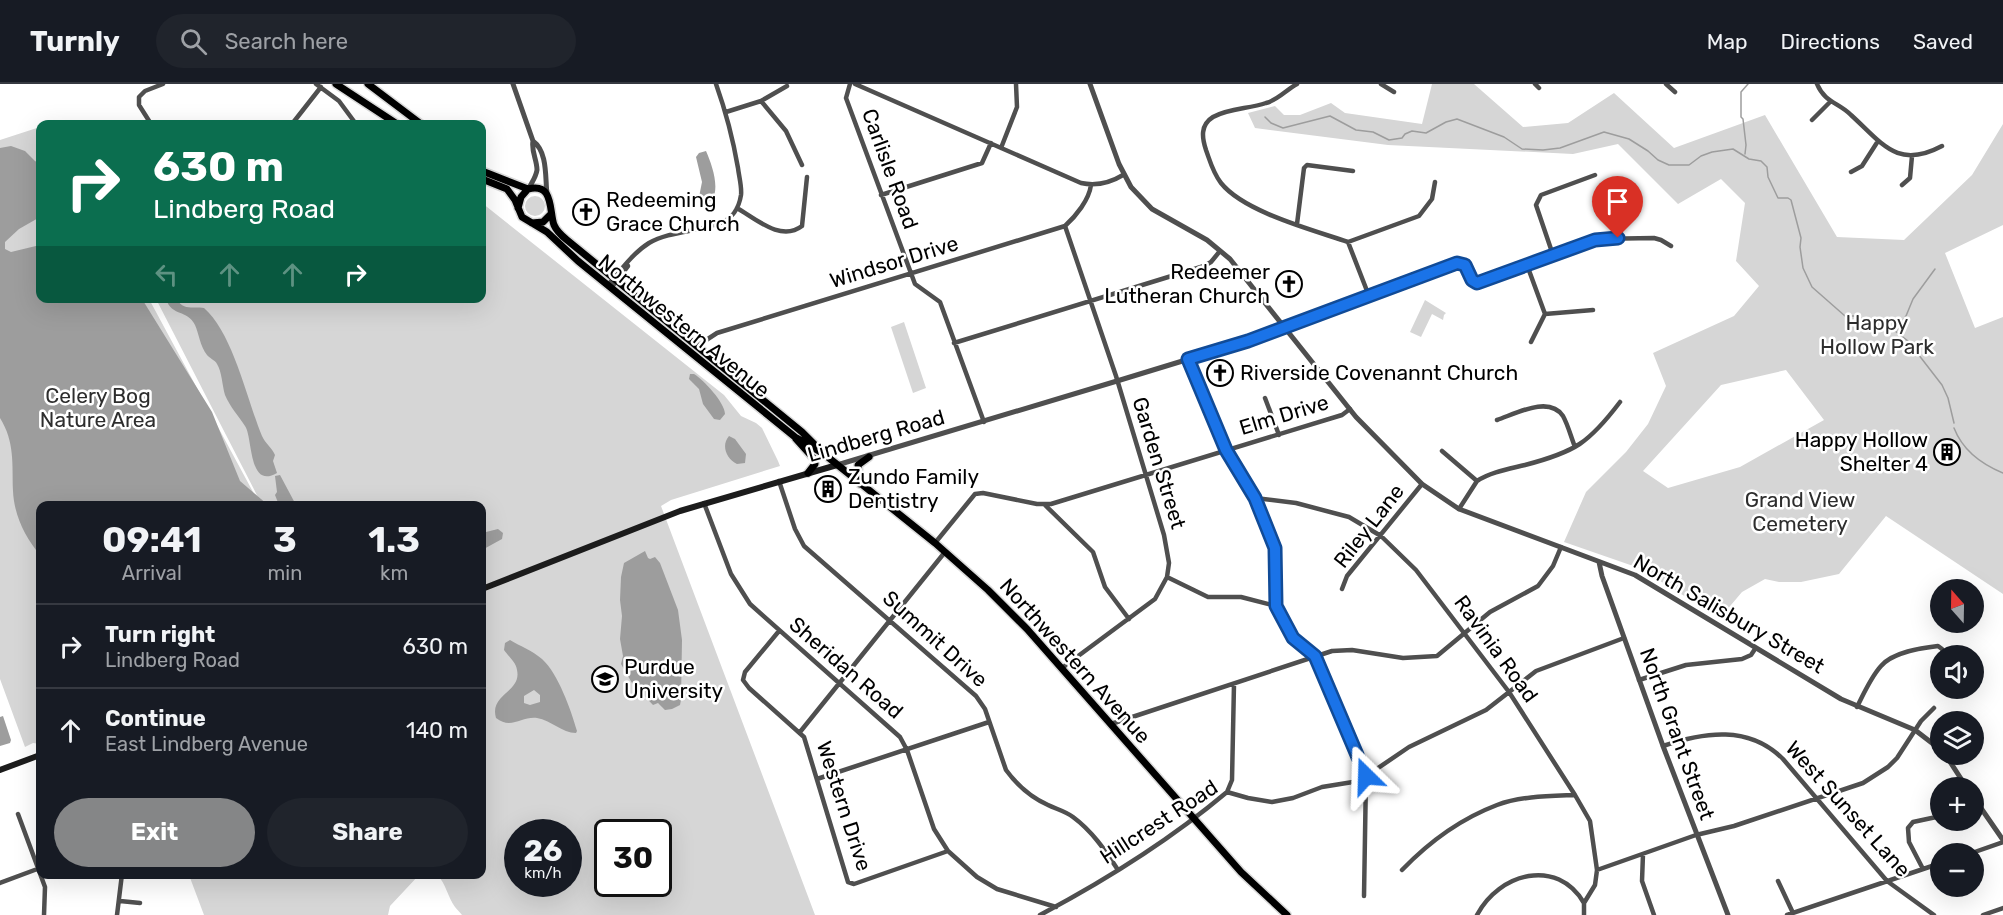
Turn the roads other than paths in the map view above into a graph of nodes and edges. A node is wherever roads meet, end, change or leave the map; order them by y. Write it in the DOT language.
graph roads {
  1 [pos="163,84"];
  2 [pos="336,84"];
  3 [pos="368,84"];
  4 [pos="513,84"];
  5 [pos="716,84"];
  6 [pos="850,84"];
  7 [pos="855,84"];
  8 [pos="874,84"];
  9 [pos="1016,84"];
  10 [pos="1090,84"];
  11 [pos="1297,84"];
  12 [pos="1381,84"];
  13 [pos="1666,84"];
  14 [pos="1817,84"];
  15 [pos="318,86"];
  16 [pos="787,86"];
  17 [pos="871,91"];
  18 [pos="1394,92"];
  19 [pos="1675,92"];
  20 [pos="761,101"];
  21 [pos="1830,102"];
  22 [pos="1855,107"];
  23 [pos="405,112"];
  24 [pos="726,112"];
  25 [pos="1850,114"];
  26 [pos="149,120"];
  27 [pos="295,120"];
  28 [pos="353,120"];
  29 [pos="389,120"];
  30 [pos="398,120"];
  31 [pos="416,120"];
  32 [pos="1812,120"];
  33 [pos="533,141"];
  34 [pos="1878,141"];
  35 [pos="991,143"];
  36 [pos="1942,146"];
  37 [pos="1001,148"];
  38 [pos="1912,156"];
  39 [pos="802,165"];
  40 [pos="1353,171"];
  41 [pos="1851,172"];
  42 [pos="486,173"];
  43 [pos="1123,175"];
  44 [pos="1595,175"];
  45 [pos="807,177"];
  46 [pos="486,181"];
  47 [pos="1435,182"];
  48 [pos="1090,185"];
  49 [pos="1902,185"];
  50 [pos="529,189"];
  51 [pos="547,194"];
  52 [pos="881,195"];
  53 [pos="518,208"];
  54 [pos="737,208"];
  55 [pos="551,214"];
  56 [pos="532,223"];
  57 [pos="1297,224"];
  58 [pos="1065,226"];
  59 [pos="1348,242"];
  60 [pos="1671,246"];
  61 [pos="1220,251"];
  62 [pos="1554,255"];
  63 [pos="1527,265"];
  64 [pos="912,273"];
  65 [pos="615,280"];
  66 [pos="609,287"];
  67 [pos="1369,296"];
  68 [pos="1090,301"];
  69 [pos="1593,310"];
  70 [pos="1545,314"];
  71 [pos="1284,327"];
  72 [pos="1531,342"];
  73 [pos="954,343"];
  74 [pos="694,349"];
  75 [pos="1188,359"];
  76 [pos="1118,381"];
  77 [pos="1265,398"];
  78 [pos="1620,402"];
  79 [pos="1350,409"];
  80 [pos="1497,420"];
  81 [pos="984,422"];
  82 [pos="1279,435"];
  83 [pos="795,437"];
  84 [pos="1575,447"];
  85 [pos="819,450"];
  86 [pos="1226,450"];
  87 [pos="1443,451"];
  88 [pos="869,457"];
  89 [pos="837,465"];
  90 [pos="808,473"];
  91 [pos="1146,475"];
  92 [pos="779,481"];
  93 [pos="1477,481"];
  94 [pos="860,483"];
  95 [pos="1422,484"];
  96 [pos="1255,498"];
  97 [pos="704,503"];
  98 [pos="1045,505"];
  99 [pos="1459,509"];
  100 [pos="1381,536"];
  101 [pos="935,543"];
  102 [pos="1561,548"];
  103 [pos="945,552"];
  104 [pos="1599,562"];
  105 [pos="1167,577"];
  106 [pos="486,587"];
  107 [pos="1342,589"];
  108 [pos="1276,606"];
  109 [pos="1129,619"];
  110 [pos="889,620"];
  111 [pos="779,631"];
  112 [pos="1465,633"];
  113 [pos="1624,639"];
  114 [pos="1930,648"];
  115 [pos="1755,649"];
  116 [pos="1315,656"];
  117 [pos="1062,668"];
  118 [pos="1639,680"];
  119 [pos="839,683"];
  120 [pos="1234,684"];
  121 [pos="1509,692"];
  122 [pos="1857,706"];
  123 [pos="1934,708"];
  124 [pos="989,722"];
  125 [pos="1111,724"];
  126 [pos="1915,730"];
  127 [pos="800,732"];
  128 [pos="1930,742"];
  129 [pos="1663,746"];
  130 [pos="907,750"];
  131 [pos="36,756"];
  132 [pos="0,770"];
  133 [pos="1366,776"];
  134 [pos="817,779"];
  135 [pos="1227,792"];
  136 [pos="1575,795"];
  137 [pos="1818,798"];
  138 [pos="1984,813"];
  139 [pos="18,814"];
  140 [pos="1930,818"];
  141 [pos="1194,820"];
  142 [pos="1696,835"];
  143 [pos="2003,841"];
  144 [pos="1984,848"];
  145 [pos="948,851"];
  146 [pos="1643,854"];
  147 [pos="36,860"];
  148 [pos="1930,867"];
  149 [pos="36,869"];
  150 [pos="1923,869"];
  151 [pos="1118,870"];
  152 [pos="1402,870"];
  153 [pos="1597,870"];
  154 [pos="42,879"];
  155 [pos="122,879"];
  156 [pos="1778,880"];
  157 [pos="1887,881"];
  158 [pos="0,883"];
  159 [pos="1364,896"];
  160 [pos="120,901"];
  161 [pos="140,903"];
  162 [pos="1584,903"];
  163 [pos="1056,907"];
  164 [pos="2003,908"];
  165 [pos="1583,914"];
  166 [pos="1790,914"];
  167 [pos="44,915"];
  168 [pos="117,915"];
  169 [pos="1040,915"];
  170 [pos="1287,915"];
  171 [pos="1477,915"];
  172 [pos="1654,915"];
  173 [pos="1728,915"];
  174 [pos="1934,915"];
  175 [pos="1983,915"];
  1 -- 26 [label="street"];
  2 -- 29 [label="main road"];
  3 -- 23 [label="main road"];
  4 -- 33 [label="street"];
  5 -- 24 [label="street"];
  6 -- 52 [label="street, Carlisle Road"];
  7 -- 17 [label="street"];
  8 -- 17 [label="street"];
  9 -- 37 [label="street"];
  10 -- 43 [label="street, North Salisbury Street"];
  11 -- 57 [label="street"];
  12 -- 18 [label="street"];
  13 -- 19 [label="street"];
  14 -- 21 [label="street"];
  15 -- 27 [label="street"];
  15 -- 28 [label="street"];
  16 -- 20 [label="street"];
  17 -- 35 [label="street"];
  20 -- 24 [label="street"];
  20 -- 39 [label="street"];
  21 -- 25 [label="street"];
  21 -- 32 [label="street"];
  22 -- 25 [label="street"];
  23 -- 30 [label="street"];
  23 -- 31 [label="main road"];
  24 -- 54 [label="street"];
  25 -- 34 [label="street"];
  33 -- 50 [label="street"];
  33 -- 51 [label="street"];
  34 -- 38 [label="street"];
  34 -- 41 [label="street"];
  35 -- 37 [label="street"];
  35 -- 52 [label="street"];
  36 -- 38 [label="street"];
  37 -- 48 [label="street"];
  38 -- 49 [label="street"];
  40 -- 57 [label="street"];
  42 -- 50 [label="main road"];
  43 -- 48 [label="street"];
  43 -- 61 [label="street, North Salisbury Street"];
  44 -- 62 [label="street"];
  45 -- 54 [label="street"];
  46 -- 53 [label="main road"];
  47 -- 59 [label="street"];
  48 -- 58 [label="street"];
  50 -- 51 [label="main road"];
  50 -- 53 [label="main road"];
  51 -- 55 [label="main road"];
  52 -- 64 [label="street, Carlisle Road"];
  53 -- 56 [label="main road"];
  54 -- 65 [label="street"];
  55 -- 56 [label="main road"];
  55 -- 65 [label="main road, Northwestern Avenue"];
  56 -- 66 [label="main road, Northwestern Avenue"];
  57 -- 59 [label="street"];
  58 -- 64 [label="street, Windsor Drive"];
  58 -- 68 [label="street, Garden Street"];
  59 -- 67 [label="street"];
  60 -- 62 [label="street"];
  61 -- 68 [label="street"];
  61 -- 71 [label="street, North Salisbury Street"];
  62 -- 63 [label="street"];
  63 -- 67 [label="street"];
  63 -- 70 [label="street"];
  64 -- 73 [label="street, Carlisle Road"];
  64 -- 74 [label="street, Windsor Drive"];
  65 -- 66 [label="street"];
  65 -- 74 [label="main road, Northwestern Avenue"];
  66 -- 74 [label="main road, Northwestern Avenue"];
  67 -- 71 [label="street"];
  68 -- 73 [label="street"];
  68 -- 76 [label="street, Garden Street"];
  69 -- 70 [label="street"];
  70 -- 72 [label="street"];
  71 -- 75 [label="street, Lindberg Road"];
  71 -- 79 [label="street, North Salisbury Street"];
  73 -- 81 [label="street, Carlisle Road"];
  74 -- 83 [label="main road, Northwestern Avenue"];
  74 -- 85 [label="main road, Northwestern Avenue"];
  75 -- 76 [label="street, Lindberg Road"];
  75 -- 86 [label="street"];
  76 -- 81 [label="street, Lindberg Road"];
  76 -- 91 [label="street, Garden Street"];
  77 -- 82 [label="street"];
  78 -- 84 [label="street"];
  79 -- 82 [label="street, Elm Drive"];
  79 -- 95 [label="street, North Salisbury Street"];
  80 -- 84 [label="street"];
  81 -- 88 [label="street, Lindberg Road"];
  82 -- 86 [label="street, Elm Drive"];
  83 -- 85 [label="main road, Northwestern Avenue"];
  83 -- 90 [label="main road"];
  84 -- 93 [label="street"];
  85 -- 89 [label="main road, Northwestern Avenue"];
  86 -- 91 [label="street, Elm Drive"];
  86 -- 96 [label="street"];
  87 -- 93 [label="street"];
  88 -- 89 [label="street, Lindberg Road"];
  88 -- 94 [label="main road"];
  89 -- 90 [label="main road, Lindberg Road"];
  89 -- 94 [label="main road, Northwestern Avenue"];
  90 -- 92 [label="main road, Lindberg Road"];
  91 -- 98 [label="street, Elm Drive"];
  91 -- 105 [label="street, Garden Street"];
  92 -- 97 [label="main road, Lindberg Road"];
  92 -- 110 [label="street, Summit Drive"];
  93 -- 99 [label="street"];
  94 -- 101 [label="main road, Northwestern Avenue"];
  95 -- 99 [label="street, North Salisbury Street"];
  95 -- 100 [label="street, Riley Lane"];
  96 -- 100 [label="street, Ravinia Road"];
  96 -- 108 [label="street"];
  97 -- 106 [label="main road, Lindberg Road"];
  97 -- 111 [label="street, Sheridan Road"];
  98 -- 101 [label="street, Elm Drive"];
  98 -- 109 [label="street"];
  99 -- 102 [label="street, North Salisbury Street"];
  100 -- 107 [label="street, Riley Lane"];
  100 -- 112 [label="street, Ravinia Road"];
  101 -- 103 [label="main road, Northwestern Avenue"];
  102 -- 104 [label="street, North Salisbury Street"];
  102 -- 112 [label="street"];
  103 -- 110 [label="street"];
  103 -- 117 [label="main road, Northwestern Avenue"];
  104 -- 113 [label="street, North Grant Street"];
  104 -- 115 [label="street, North Salisbury Street"];
  105 -- 108 [label="street"];
  105 -- 109 [label="street"];
  108 -- 116 [label="street"];
  109 -- 117 [label="street"];
  110 -- 119 [label="street"];
  110 -- 124 [label="street, Summit Drive"];
  111 -- 119 [label="street, Sheridan Road"];
  111 -- 127 [label="street, Western Drive"];
  112 -- 116 [label="street"];
  112 -- 121 [label="street, Ravinia Road"];
  113 -- 118 [label="street, North Grant Street"];
  113 -- 121 [label="street, Hillcrest Road"];
  114 -- 122 [label="street"];
  115 -- 118 [label="street"];
  115 -- 122 [label="street, North Salisbury Street"];
  116 -- 120 [label="street"];
  116 -- 133 [label="street"];
  117 -- 125 [label="main road, Northwestern Avenue"];
  118 -- 129 [label="street, North Grant Street"];
  119 -- 127 [label="street"];
  119 -- 130 [label="street, Sheridan Road"];
  120 -- 125 [label="street"];
  120 -- 135 [label="street"];
  121 -- 133 [label="street, Hillcrest Road"];
  121 -- 136 [label="street, Ravinia Road"];
  122 -- 126 [label="street, North Salisbury Street"];
  123 -- 126 [label="street"];
  124 -- 130 [label="street"];
  124 -- 151 [label="street, Summit Drive"];
  125 -- 141 [label="main road, Northwestern Avenue"];
  126 -- 128 [label="street, North Salisbury Street"];
  126 -- 137 [label="street"];
  127 -- 134 [label="street, Western Drive"];
  129 -- 137 [label="street, West Sunset Lane"];
  129 -- 142 [label="street, North Grant Street"];
  130 -- 134 [label="street"];
  130 -- 145 [label="street, Sheridan Road"];
  131 -- 132 [label="main road"];
  133 -- 135 [label="street, Hillcrest Road"];
  133 -- 159 [label="street"];
  134 -- 145 [label="street, Western Drive"];
  135 -- 141 [label="street, Hillcrest Road"];
  136 -- 152 [label="street"];
  136 -- 153 [label="street, Ravinia Road"];
  137 -- 142 [label="street"];
  137 -- 157 [label="street, West Sunset Lane"];
  138 -- 143 [label="street"];
  139 -- 147 [label="street"];
  140 -- 150 [label="street"];
  141 -- 151 [label="street, Hillcrest Road"];
  141 -- 170 [label="main road, Northwestern Avenue"];
  142 -- 146 [label="street"];
  142 -- 173 [label="street, North Grant Street"];
  143 -- 144 [label="street"];
  145 -- 163 [label="street, Sheridan Road"];
  146 -- 153 [label="street"];
  146 -- 172 [label="street"];
  148 -- 150 [label="street"];
  149 -- 158 [label="street"];
  150 -- 157 [label="street"];
  151 -- 163 [label="street, Hillcrest Road"];
  153 -- 162 [label="street, Ravinia Road"];
  154 -- 167 [label="street"];
  155 -- 160 [label="street"];
  156 -- 166 [label="street"];
  157 -- 166 [label="street"];
  157 -- 174 [label="street, West Sunset Lane"];
  160 -- 161 [label="street"];
  160 -- 168 [label="street"];
  162 -- 165 [label="street, Ravinia Road"];
  162 -- 171 [label="street"];
  163 -- 169 [label="street, Hillcrest Road"];
  164 -- 175 [label="street"];
}
